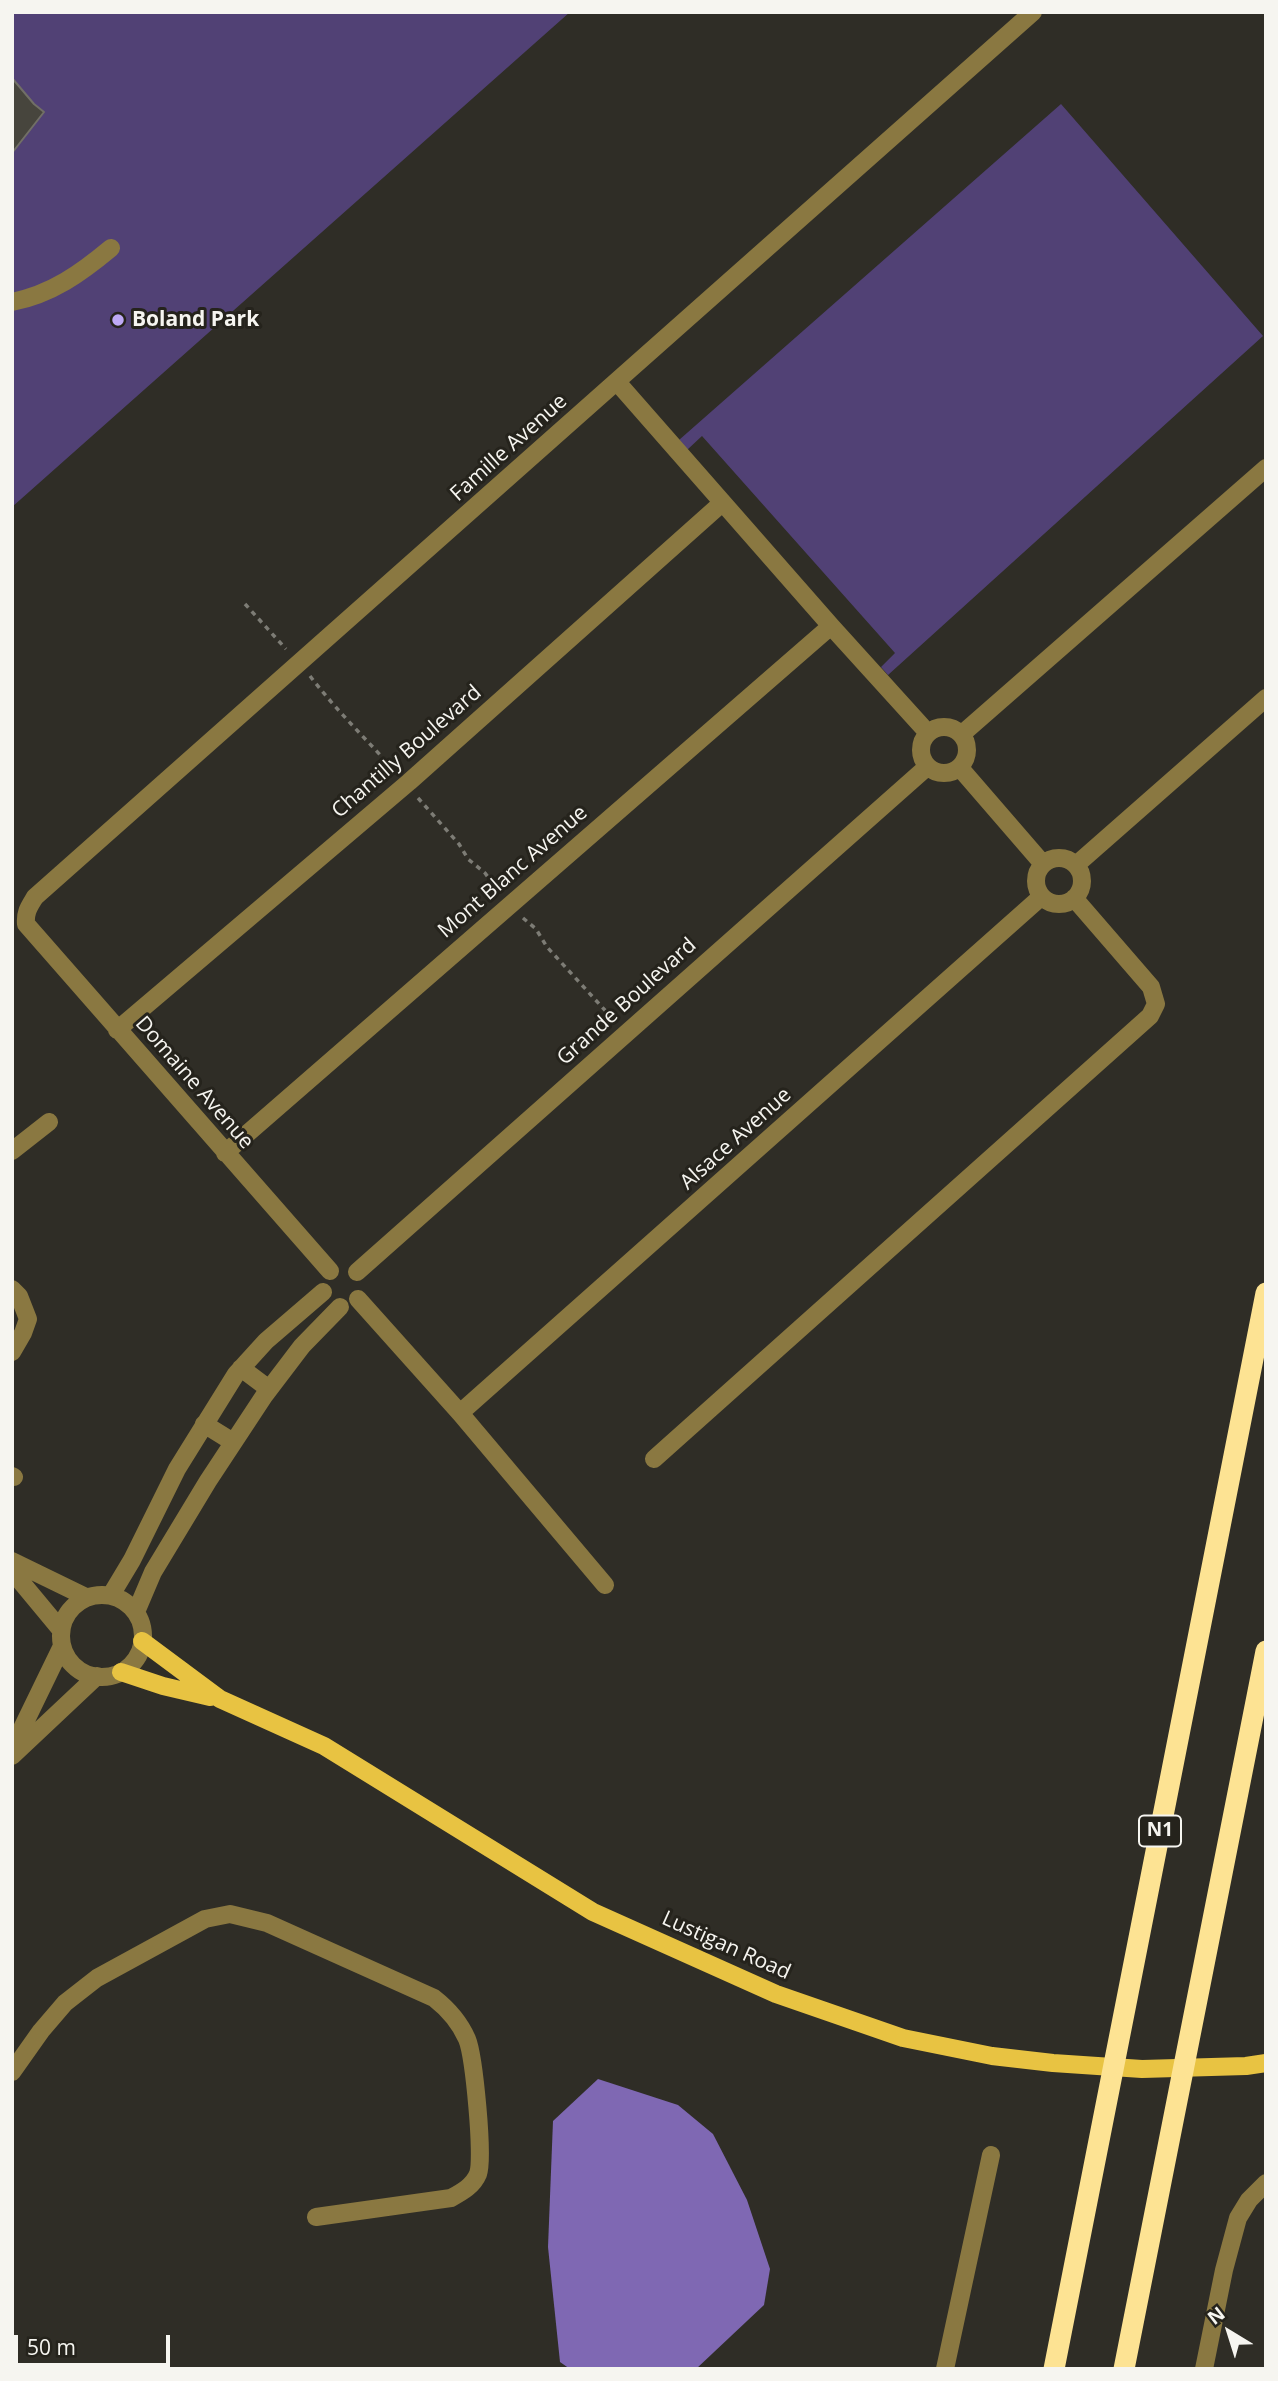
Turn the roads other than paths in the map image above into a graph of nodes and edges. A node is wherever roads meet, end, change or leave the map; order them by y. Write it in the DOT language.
graph roads {
  1 [pos="1033,12"];
  2 [pos="111,248"];
  3 [pos="12,302"];
  4 [pos="617,382"];
  5 [pos="1266,468"];
  6 [pos="722,503"];
  7 [pos="831,626"];
  8 [pos="1266,698"];
  9 [pos="928,733"];
  10 [pos="962,734"];
  11 [pos="927,766"];
  12 [pos="960,768"];
  13 [pos="1042,864"];
  14 [pos="1076,865"];
  15 [pos="1041,897"];
  16 [pos="1074,898"];
  17 [pos="26,924"];
  18 [pos="117,1030"];
  19 [pos="49,1122"];
  20 [pos="12,1151"];
  21 [pos="225,1153"];
  22 [pos="330,1270"];
  23 [pos="356,1272"];
  24 [pos="12,1289"];
  25 [pos="323,1292"];
  26 [pos="1266,1293"];
  27 [pos="358,1299"];
  28 [pos="340,1307"];
  29 [pos="12,1352"];
  30 [pos="241,1368"];
  31 [pos="269,1389"];
  32 [pos="460,1413"];
  33 [pos="204,1424"];
  34 [pos="233,1442"];
  35 [pos="654,1459"];
  36 [pos="12,1561"];
  37 [pos="12,1571"];
  38 [pos="605,1585"];
  39 [pos="111,1595"];
  40 [pos="86,1597"];
  41 [pos="136,1612"];
  42 [pos="61,1638"];
  43 [pos="142,1642"];
  44 [pos="1266,1651"];
  45 [pos="121,1672"];
  46 [pos="97,1676"];
  47 [pos="220,1699"];
  48 [pos="12,1749"];
  49 [pos="12,1756"];
  50 [pos="1266,2063"];
  51 [pos="12,2071"];
  52 [pos="991,2155"];
  53 [pos="1266,2183"];
  54 [pos="316,2217"];
  55 [pos="945,2369"];
  56 [pos="1054,2369"];
  57 [pos="1124,2369"];
  58 [pos="1204,2369"];
  1 -- 4 [label="street, Famille Avenue"];
  2 -- 3 [label="street"];
  4 -- 6 [label="street"];
  4 -- 17 [label="street, Famille Avenue"];
  5 -- 10 [label="street"];
  6 -- 7 [label="street"];
  6 -- 18 [label="street, Chantilly Boulevard"];
  7 -- 9 [label="street"];
  7 -- 21 [label="street, Mont Blanc Avenue"];
  8 -- 14 [label="street"];
  9 -- 10 [label="street"];
  9 -- 11 [label="street"];
  10 -- 12 [label="street"];
  11 -- 12 [label="street"];
  11 -- 23 [label="street, Grande Boulevard"];
  12 -- 13 [label="street"];
  13 -- 14 [label="street"];
  13 -- 15 [label="street"];
  14 -- 16 [label="street"];
  15 -- 16 [label="street"];
  15 -- 32 [label="street, Alsace Avenue"];
  16 -- 35 [label="street"];
  17 -- 18 [label="street, Domaine Avenue"];
  18 -- 21 [label="street, Domaine Avenue"];
  19 -- 20 [label="street"];
  21 -- 22 [label="street, Domaine Avenue"];
  22 -- 23 [label="street"];
  22 -- 25 [label="street"];
  23 -- 27 [label="street"];
  24 -- 29 [label="street"];
  25 -- 28 [label="street"];
  25 -- 30 [label="street"];
  26 -- 56 [label="highway, N1"];
  27 -- 28 [label="street"];
  27 -- 32 [label="street"];
  28 -- 31 [label="street"];
  30 -- 31 [label="street"];
  30 -- 33 [label="street"];
  31 -- 34 [label="street"];
  32 -- 38 [label="street"];
  33 -- 34 [label="street"];
  33 -- 39 [label="street"];
  34 -- 41 [label="street"];
  36 -- 40 [label="street"];
  37 -- 42 [label="street"];
  39 -- 40 [label="street"];
  39 -- 41 [label="street"];
  40 -- 42 [label="street"];
  41 -- 43 [label="street"];
  42 -- 46 [label="street"];
  42 -- 48 [label="street"];
  43 -- 45 [label="street"];
  43 -- 47 [label="main road, Lustigan Road"];
  44 -- 57 [label="highway"];
  45 -- 46 [label="street"];
  45 -- 47 [label="main road, Lustigan Road"];
  46 -- 49 [label="street"];
  47 -- 50 [label="main road, Lustigan Road"];
  51 -- 54 [label="street"];
  52 -- 55 [label="street"];
  53 -- 58 [label="street"];
}
